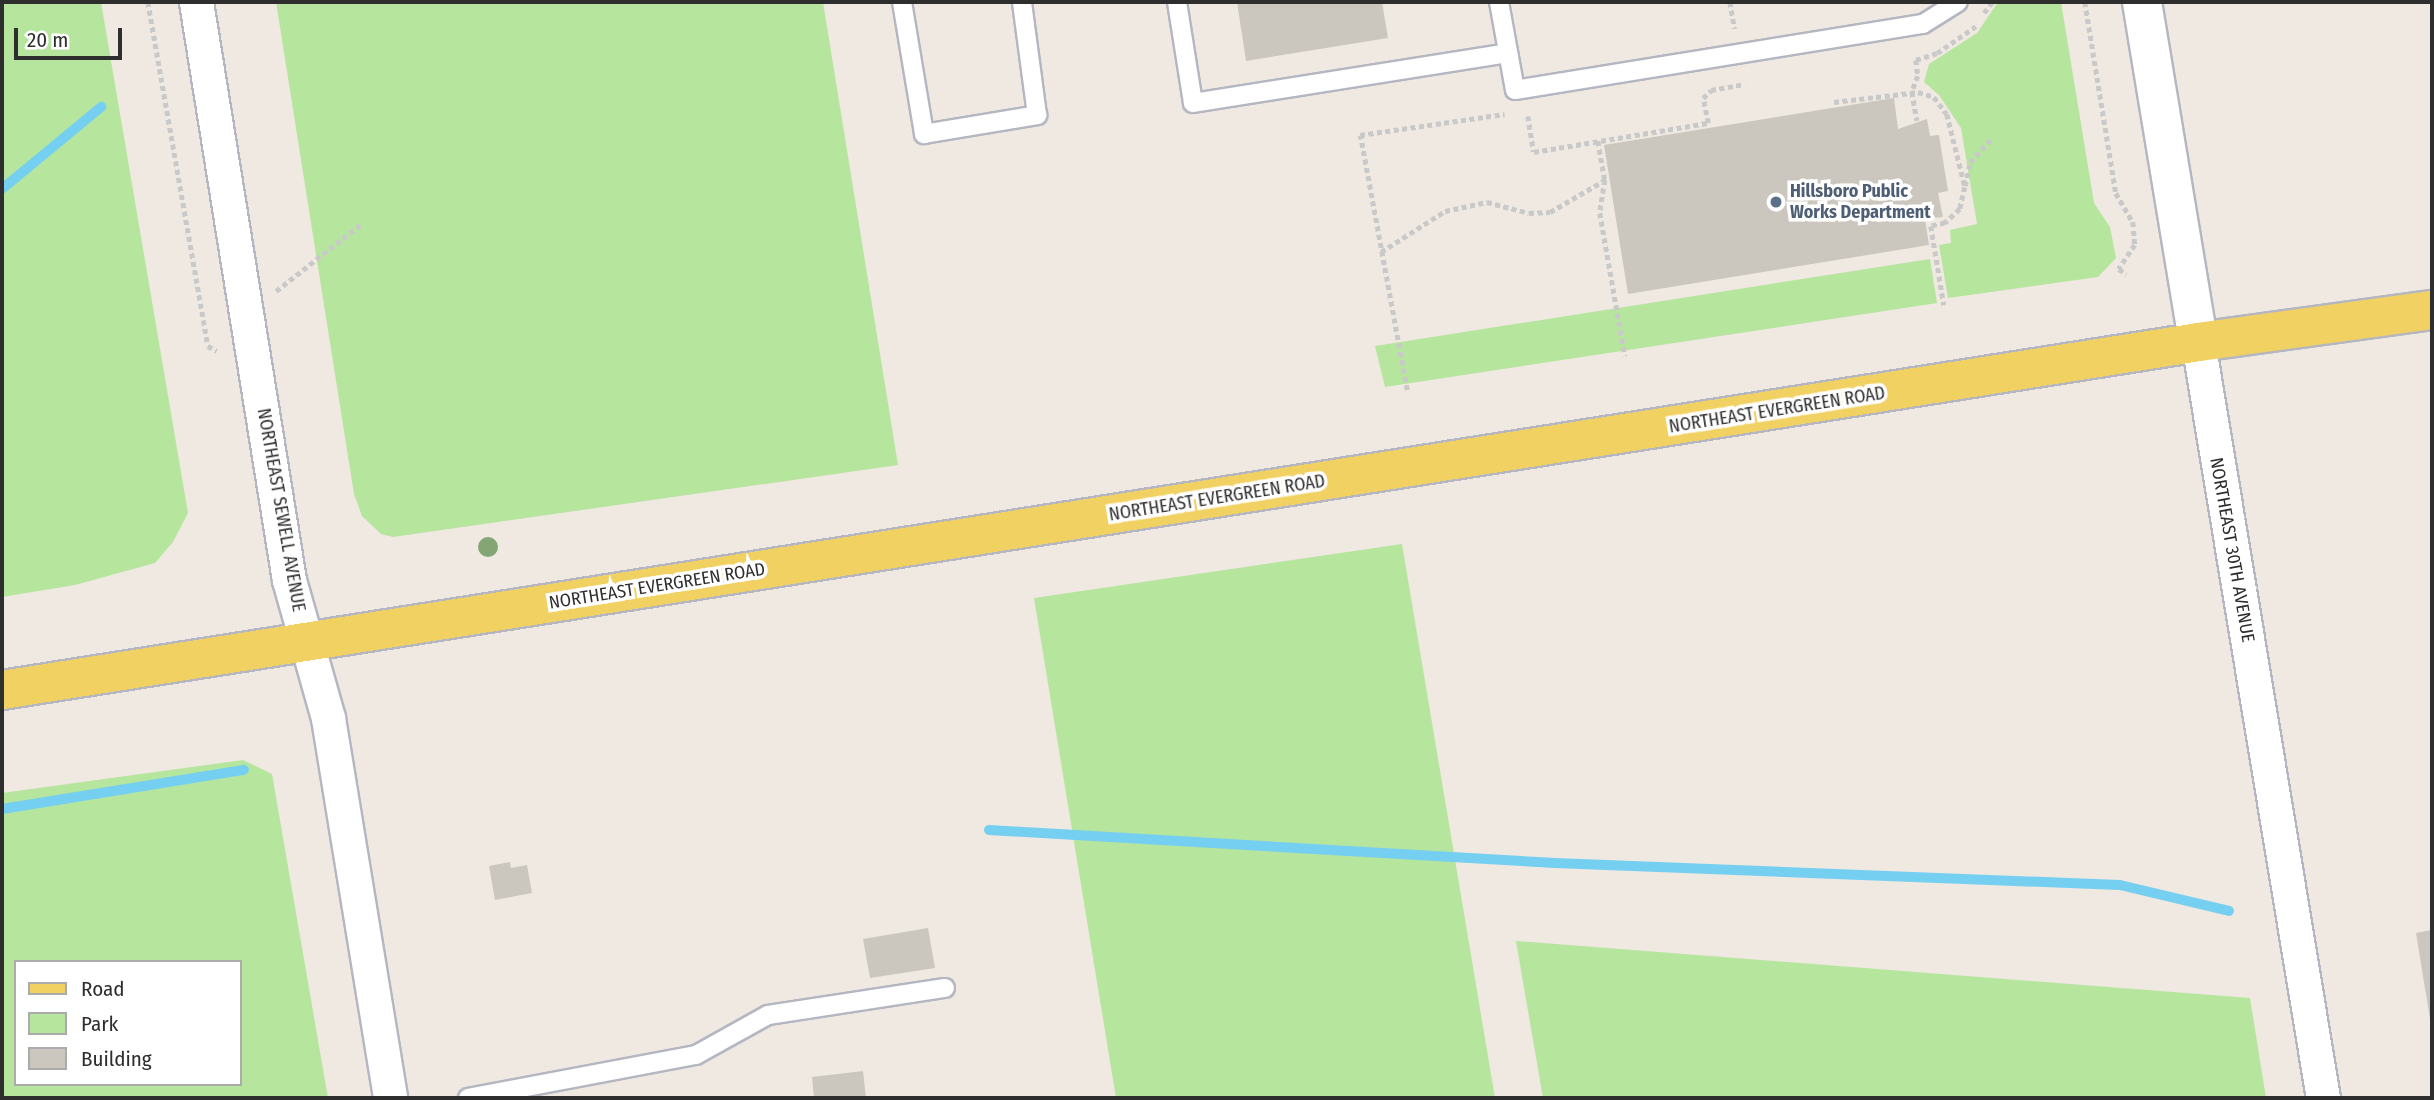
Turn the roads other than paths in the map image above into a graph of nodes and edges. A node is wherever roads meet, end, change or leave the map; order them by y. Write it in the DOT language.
graph roads {
  1 [pos="196,2"];
  2 [pos="906,2"];
  3 [pos="1022,2"];
  4 [pos="1177,2"];
  5 [pos="1499,2"];
  6 [pos="1958,2"];
  7 [pos="2142,2"];
  8 [pos="1508,52"];
  9 [pos="2432,310"];
  10 [pos="2198,342"];
  11 [pos="306,642"];
  12 [pos="2,690"];
  13 [pos="945,988"];
  14 [pos="390,1098"];
  15 [pos="468,1098"];
  16 [pos="2323,1098"];
  1 -- 11 [label="street, NORTHEAST SEWELL AVENUE"];
  2 -- 3 [label="lane"];
  4 -- 8 [label="lane"];
  5 -- 8 [label="lane"];
  6 -- 8 [label="lane"];
  7 -- 10 [label="street, NORTHEAST 30TH AVENUE"];
  9 -- 10 [label="main road, NORTHEAST EVERGREEN ROAD"];
  10 -- 11 [label="main road, NORTHEAST EVERGREEN ROAD"];
  10 -- 16 [label="street, NORTHEAST 30TH AVENUE"];
  11 -- 12 [label="main road, NORTHEAST EVERGREEN ROAD"];
  11 -- 14 [label="street, NORTHEAST SEWELL AVENUE"];
  13 -- 15 [label="lane"];
}
